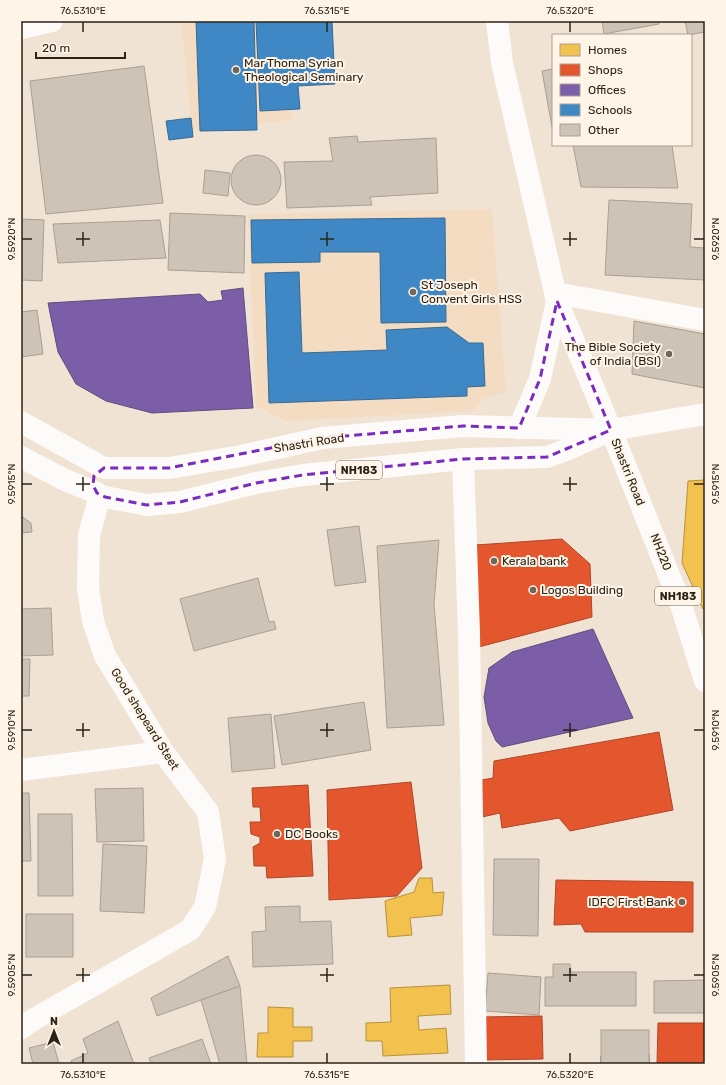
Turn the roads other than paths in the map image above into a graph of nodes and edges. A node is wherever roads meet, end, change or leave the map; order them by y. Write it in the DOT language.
graph roads {
  1 [pos="52,21"];
  2 [pos="497,21"];
  3 [pos="21,28"];
  4 [pos="556,297"];
  5 [pos="705,320"];
  6 [pos="705,414"];
  7 [pos="21,422"];
  8 [pos="519,428"];
  9 [pos="611,430"];
  10 [pos="21,457"];
  11 [pos="464,459"];
  12 [pos="109,469"];
  13 [pos="101,495"];
  14 [pos="646,514"];
  15 [pos="705,681"];
  16 [pos="163,752"];
  17 [pos="21,770"];
  18 [pos="21,1028"];
  19 [pos="476,1064"];
  1 -- 3 [label="main road"];
  2 -- 4 [label="main road"];
  4 -- 5 [label="main road"];
  4 -- 8 [label="main road"];
  4 -- 9 [label="main road"];
  6 -- 9 [label="main road, NH183"];
  7 -- 12 [label="main road"];
  8 -- 9 [label="main road, Shastri Road / NH183"];
  8 -- 12 [label="main road, Shastri Road / NH183"];
  9 -- 11 [label="main road, Shastri Road / NH183"];
  9 -- 14 [label="main road, Shastri Road / NH183"];
  10 -- 13 [label="main road, Shastri Road / NH183"];
  11 -- 13 [label="main road, Shastri Road / NH183"];
  11 -- 19 [label="main road"];
  12 -- 13 [label="main road"];
  13 -- 16 [label="main road, Good shepeard Steet"];
  14 -- 15 [label="main road, NH220 / NH183"];
  16 -- 17 [label="main road"];
  16 -- 18 [label="main road, Good shepeard Steet"];
}
